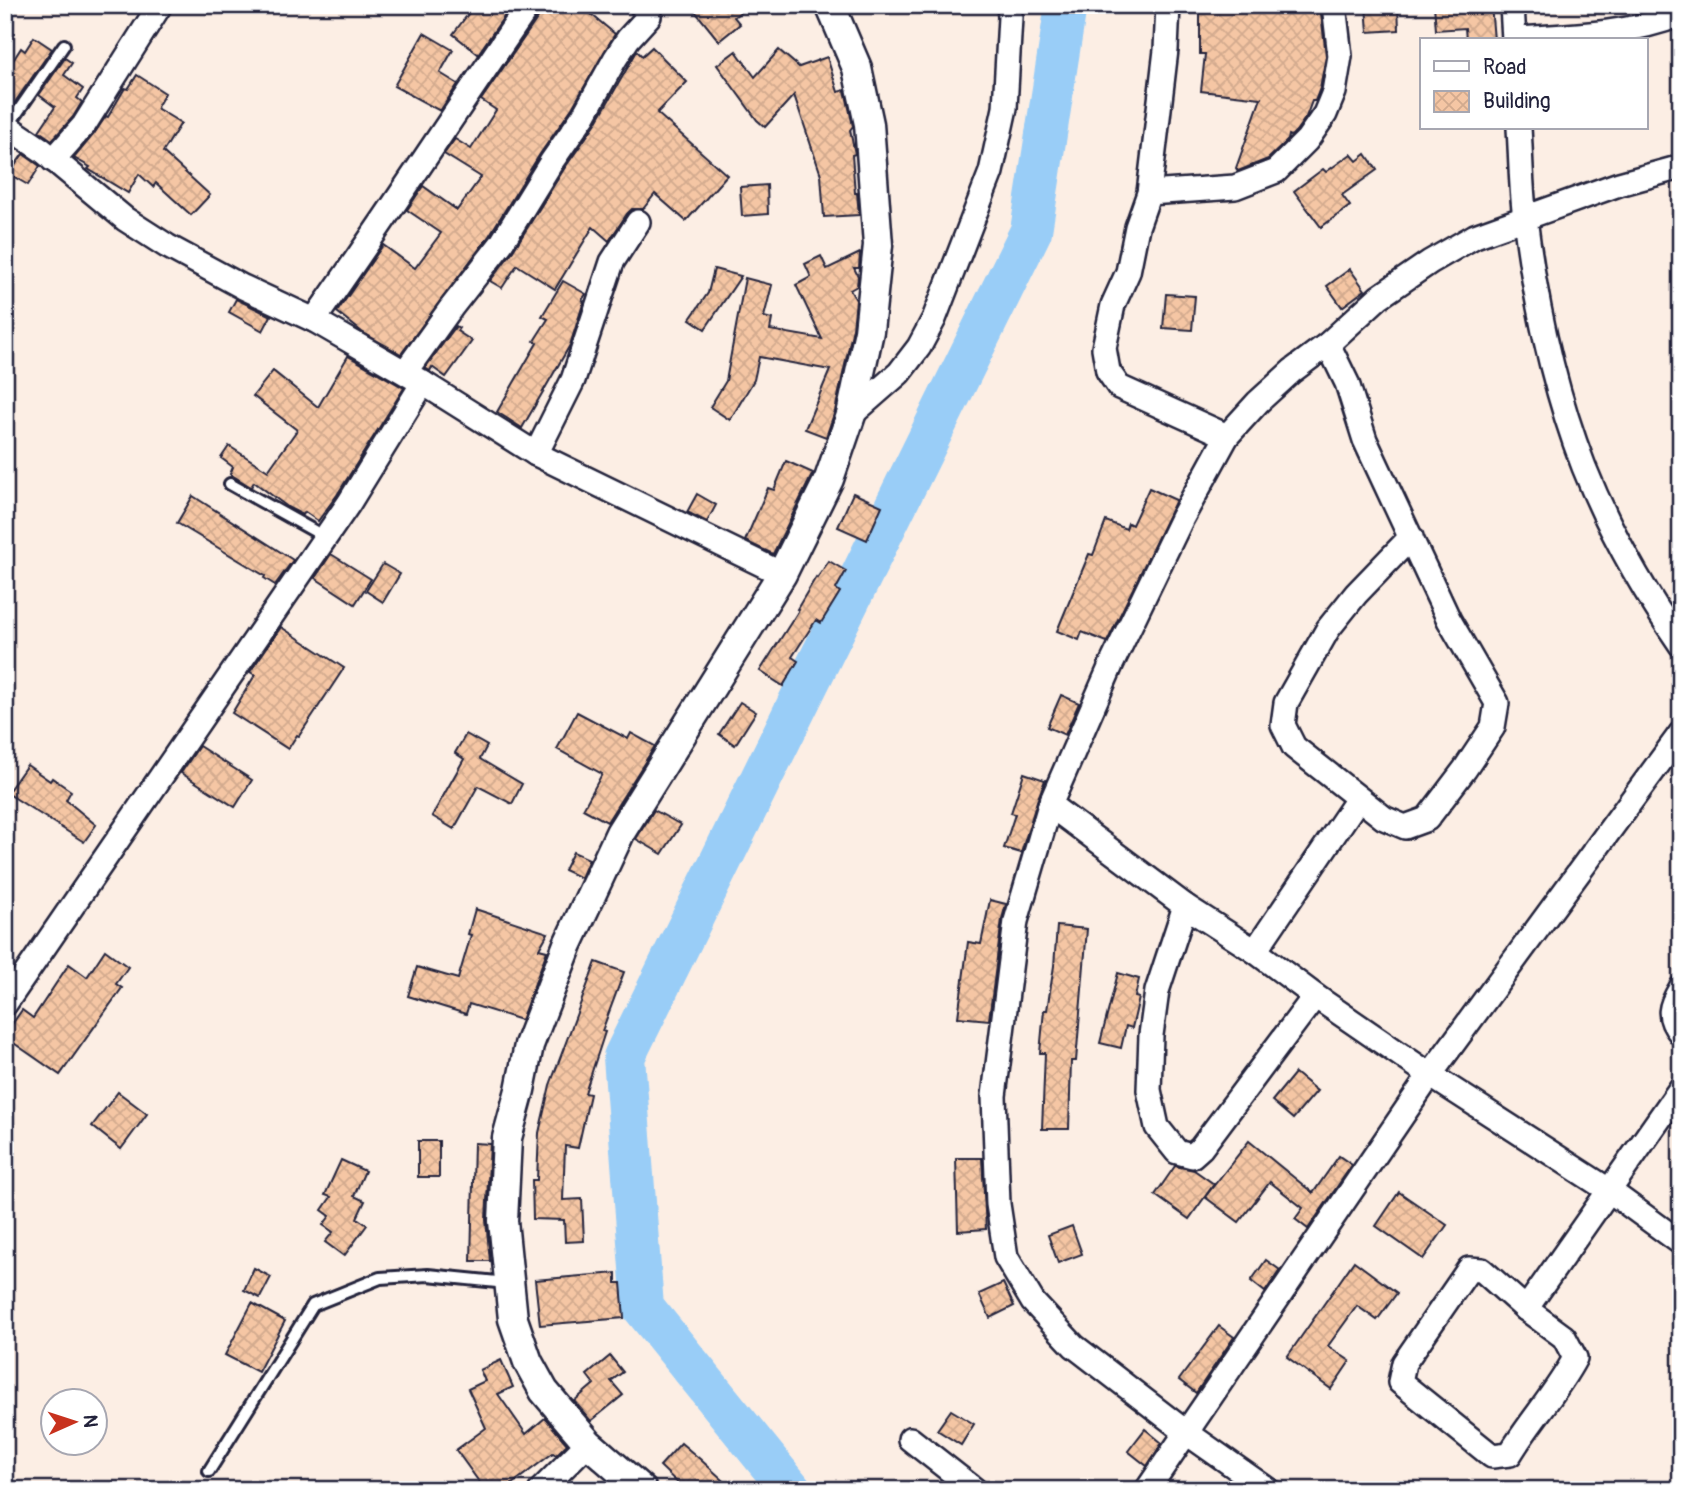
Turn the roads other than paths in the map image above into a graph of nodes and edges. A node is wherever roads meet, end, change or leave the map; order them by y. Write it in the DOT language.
graph roads {
  1 [pos="160,5"];
  2 [pos="529,5"];
  3 [pos="641,5"];
  4 [pos="831,5"];
  5 [pos="1009,5"];
  6 [pos="1168,5"];
  7 [pos="1334,5"];
  8 [pos="1512,5"];
  9 [pos="1681,13"];
  10 [pos="1514,38"];
  11 [pos="1531,38"];
  12 [pos="64,45"];
  13 [pos="8,130"];
  14 [pos="1519,130"];
  15 [pos="53,160"];
  16 [pos="1681,167"];
  17 [pos="1149,193"];
  18 [pos="1525,218"];
  19 [pos="638,222"];
  20 [pos="314,320"];
  21 [pos="1328,344"];
  22 [pos="414,378"];
  23 [pos="852,415"];
  24 [pos="1227,436"];
  25 [pos="537,454"];
  26 [pos="230,484"];
  27 [pos="325,537"];
  28 [pos="1411,537"];
  29 [pos="782,574"];
  30 [pos="1681,645"];
  31 [pos="1681,733"];
  32 [pos="1358,799"];
  33 [pos="1050,805"];
  34 [pos="1185,906"];
  35 [pos="1255,951"];
  36 [pos="1681,988"];
  37 [pos="1315,996"];
  38 [pos="5,1004"];
  39 [pos="1681,1034"];
  40 [pos="1430,1075"];
  41 [pos="1681,1088"];
  42 [pos="1609,1191"];
  43 [pos="1681,1243"];
  44 [pos="509,1284"];
  45 [pos="1526,1308"];
  46 [pos="1187,1433"];
  47 [pos="910,1439"];
  48 [pos="588,1443"];
  49 [pos="209,1471"];
  50 [pos="541,1490"];
  51 [pos="642,1490"];
  52 [pos="975,1490"];
  53 [pos="1147,1490"];
  54 [pos="1268,1490"];
  1 -- 15 [label="street"];
  2 -- 20 [label="street"];
  3 -- 22 [label="street"];
  4 -- 23 [label="street"];
  5 -- 23 [label="street"];
  6 -- 17 [label="street"];
  7 -- 17 [label="street"];
  8 -- 10 [label="street"];
  9 -- 11 [label="street"];
  12 -- 13 [label="lane"];
  13 -- 15 [label="street"];
  14 -- 18 [label="street"];
  15 -- 20 [label="street"];
  16 -- 18 [label="street"];
  17 -- 24 [label="street"];
  18 -- 21 [label="street"];
  18 -- 30 [label="street"];
  19 -- 25 [label="street"];
  20 -- 22 [label="street"];
  21 -- 24 [label="street"];
  21 -- 28 [label="street"];
  22 -- 25 [label="street"];
  22 -- 27 [label="street"];
  23 -- 29 [label="street"];
  24 -- 33 [label="street"];
  25 -- 29 [label="street"];
  26 -- 27 [label="lane"];
  27 -- 38 [label="street"];
  28 -- 32 [label="street"];
  28 -- 32 [label="street"];
  29 -- 44 [label="street"];
  31 -- 40 [label="street"];
  32 -- 35 [label="street"];
  33 -- 34 [label="street"];
  33 -- 46 [label="street"];
  34 -- 35 [label="street"];
  34 -- 37 [label="street"];
  35 -- 37 [label="street"];
  36 -- 39 [label="street"];
  37 -- 40 [label="street"];
  40 -- 42 [label="street"];
  40 -- 46 [label="street"];
  41 -- 42 [label="street"];
  42 -- 43 [label="street"];
  42 -- 45 [label="street"];
  44 -- 48 [label="street"];
  44 -- 49 [label="lane"];
  45 -- 45 [label="street"];
  46 -- 53 [label="street"];
  46 -- 54 [label="street"];
  47 -- 52 [label="street"];
  48 -- 50 [label="street"];
  48 -- 51 [label="street"];
}
